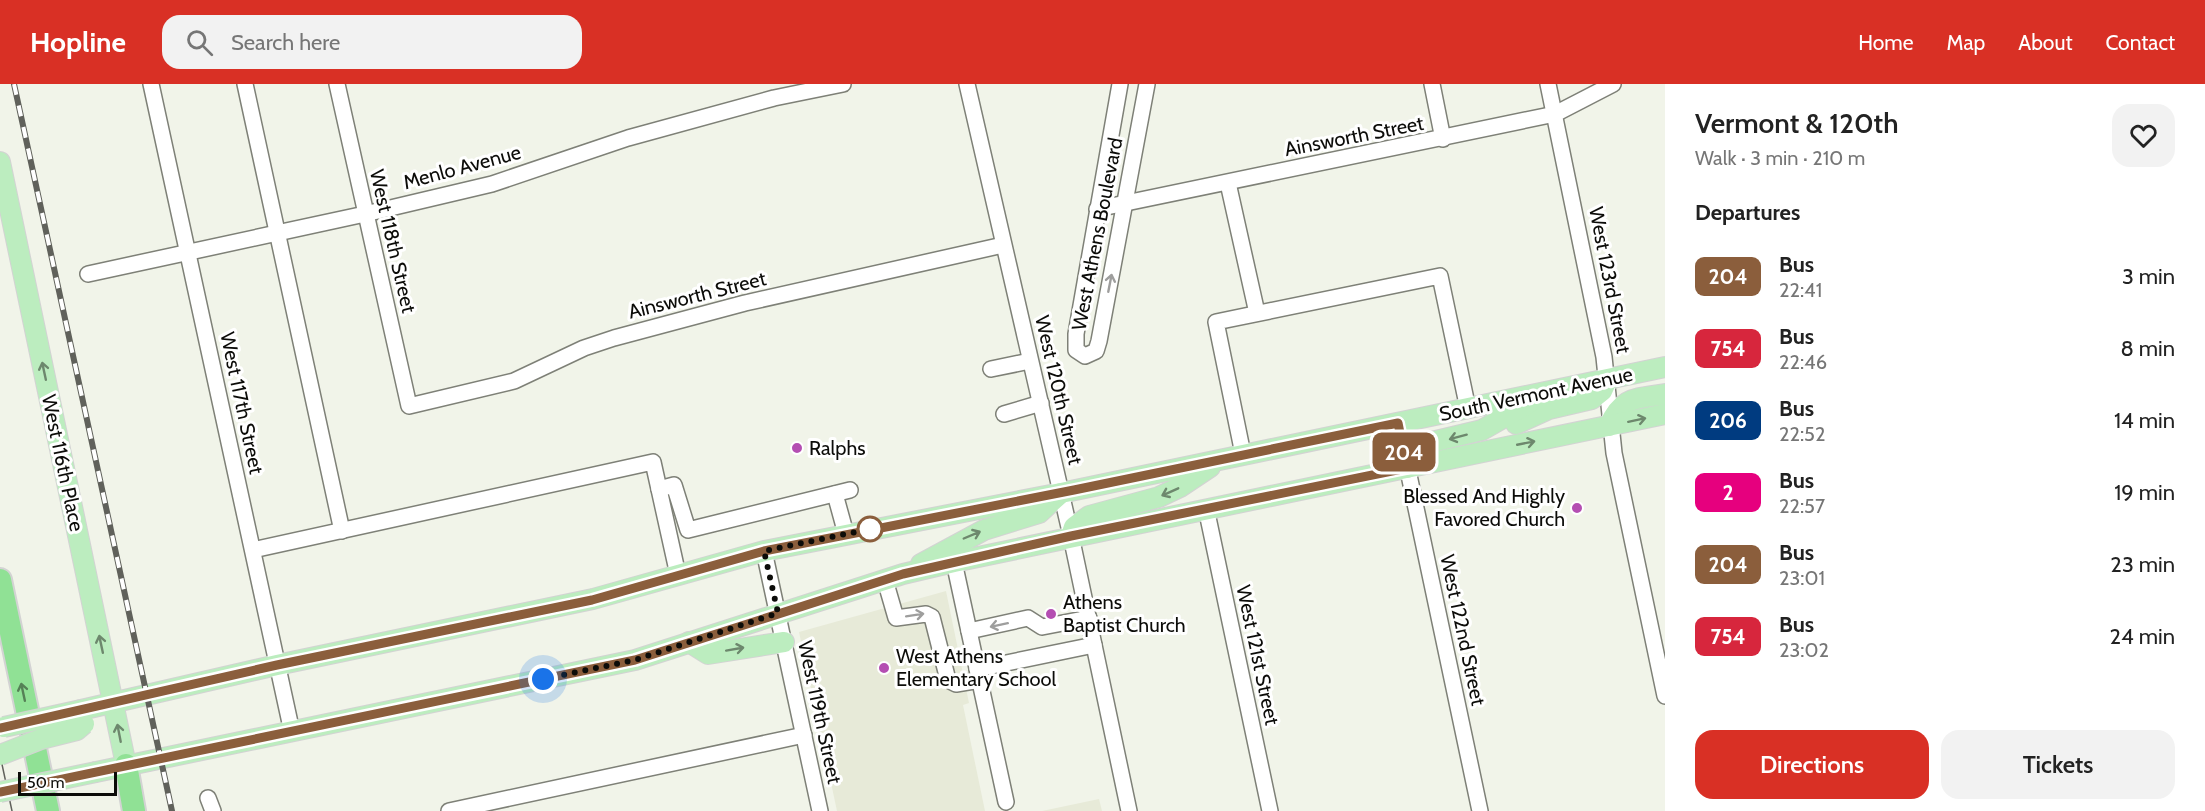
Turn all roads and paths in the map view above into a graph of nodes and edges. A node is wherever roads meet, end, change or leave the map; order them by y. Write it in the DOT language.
graph roads {
  1 [pos="151,84"];
  2 [pos="246,84"];
  3 [pos="337,84"];
  4 [pos="843,84"];
  5 [pos="967,84"];
  6 [pos="1120,84"];
  7 [pos="1147,84"];
  8 [pos="1432,84"];
  9 [pos="1548,84"];
  10 [pos="1613,84"];
  11 [pos="1555,114"];
  12 [pos="1443,139"];
  13 [pos="0,162"];
  14 [pos="1228,183"];
  15 [pos="1125,204"];
  16 [pos="1097,209"];
  17 [pos="365,214"];
  18 [pos="277,232"];
  19 [pos="1003,245"];
  20 [pos="188,250"];
  21 [pos="88,274"];
  22 [pos="1257,313"];
  23 [pos="1030,361"];
  24 [pos="1665,367"];
  25 [pos="991,369"];
  26 [pos="1607,380"];
  27 [pos="1568,387"];
  28 [pos="1665,394"];
  29 [pos="1041,403"];
  30 [pos="409,406"];
  31 [pos="1468,409"];
  32 [pos="1005,414"];
  33 [pos="1665,414"];
  34 [pos="1398,423"];
  35 [pos="1609,426"];
  36 [pos="1243,454"];
  37 [pos="1467,454"];
  38 [pos="1220,460"];
  39 [pos="1407,468"];
  40 [pos="659,489"];
  41 [pos="1061,493"];
  42 [pos="1206,508"];
  43 [pos="342,531"];
  44 [pos="846,534"];
  45 [pos="1071,536"];
  46 [pos="253,550"];
  47 [pos="764,551"];
  48 [pos="954,562"];
  49 [pos="678,575"];
  50 [pos="894,577"];
  51 [pos="0,580"];
  52 [pos="778,613"];
  53 [pos="1089,618"];
  54 [pos="969,631"];
  55 [pos="689,642"];
  56 [pos="784,642"];
  57 [pos="1094,645"];
  58 [pos="277,665"];
  59 [pos="978,674"];
  60 [pos="1665,696"];
  61 [pos="113,702"];
  62 [pos="83,717"];
  63 [pos="0,728"];
  64 [pos="292,732"];
  65 [pos="804,735"];
  66 [pos="0,755"];
  67 [pos="126,765"];
  68 [pos="0,792"];
  69 [pos="1006,802"];
  70 [pos="48,811"];
  71 [pos="134,811"];
  72 [pos="449,811"];
  73 [pos="820,811"];
  74 [pos="1129,811"];
  75 [pos="1270,811"];
  76 [pos="1480,811"];
  1 -- 20 [label="street, West 117th Street"];
  2 -- 18 [label="street"];
  3 -- 17 [label="street, West 118th Street"];
  4 -- 17 [label="street, Menlo Avenue"];
  5 -- 19 [label="street, West 120th Street"];
  6 -- 16 [label="street, West Athens Boulevard"];
  7 -- 15 [label="street, West Athens Boulevard"];
  8 -- 12 [label="street"];
  9 -- 11 [label="street, West 123rd Street"];
  10 -- 11 [label="street, Ainsworth Street"];
  11 -- 12 [label="street, Ainsworth Street"];
  11 -- 26 [label="street, West 123rd Street"];
  12 -- 14 [label="street, Ainsworth Street"];
  61 -- 13 [label="main road, West 116th Place, one-way"];
  14 -- 15 [label="street, Ainsworth Street"];
  14 -- 22 [label="street"];
  15 -- 16 [label="street, Ainsworth Street"];
  16 -- 15 [label="street, West Athens Boulevard, one-way"];
  17 -- 18 [label="street, Menlo Avenue"];
  17 -- 30 [label="street, West 118th Street"];
  18 -- 20 [label="street, Menlo Avenue"];
  18 -- 43 [label="street"];
  19 -- 23 [label="street, West 120th Street"];
  19 -- 30 [label="street, Ainsworth Street"];
  20 -- 21 [label="street, Menlo Avenue"];
  20 -- 46 [label="street, West 117th Street"];
  22 -- 31 [label="street"];
  22 -- 36 [label="street"];
  23 -- 25 [label="street"];
  23 -- 29 [label="street, West 120th Street"];
  24 -- 26 [label="main road, South Vermont Avenue"];
  26 -- 27 [label="main road, South Vermont Avenue"];
  26 -- 35 [label="street, West 123rd Street"];
  26 -- 37 [label="main road"];
  27 -- 31 [label="main road, South Vermont Avenue"];
  27 -- 39 [label="main road, one-way"];
  28 -- 35 [label="main road"];
  29 -- 32 [label="street"];
  29 -- 41 [label="street, West 120th Street"];
  31 -- 34 [label="main road, South Vermont Avenue"];
  35 -- 33 [label="main road, one-way"];
  34 -- 36 [label="main road, South Vermont Avenue"];
  34 -- 39 [label="street, West 122nd Street"];
  37 -- 35 [label="main road, one-way"];
  35 -- 60 [label="street, West 123rd Street"];
  36 -- 38 [label="main road, South Vermont Avenue"];
  37 -- 39 [label="main road"];
  38 -- 41 [label="main road, South Vermont Avenue"];
  38 -- 45 [label="main road, one-way"];
  39 -- 42 [label="main road"];
  39 -- 76 [label="street, West 122nd Street"];
  40 -- 43 [label="street"];
  40 -- 44 [label="street"];
  40 -- 49 [label="street"];
  41 -- 44 [label="main road, South Vermont Avenue"];
  41 -- 45 [label="street, West 120th Street"];
  50 -- 41 [label="main road, one-way"];
  42 -- 45 [label="main road"];
  42 -- 75 [label="street, West 121st Street"];
  43 -- 46 [label="street"];
  44 -- 47 [label="main road, South Vermont Avenue"];
  45 -- 48 [label="main road"];
  45 -- 53 [label="street, West 120th Street"];
  46 -- 58 [label="street, West 117th Street"];
  47 -- 49 [label="main road, South Vermont Avenue"];
  47 -- 52 [label="street, West 119th Street"];
  48 -- 50 [label="main road"];
  48 -- 54 [label="street"];
  49 -- 58 [label="main road, South Vermont Avenue"];
  50 -- 52 [label="main road"];
  50 -- 59 [label="street, one-way"];
  70 -- 51 [label="highway, one-way"];
  52 -- 55 [label="main road"];
  52 -- 56 [label="street, West 119th Street"];
  53 -- 54 [label="street, one-way"];
  53 -- 57 [label="street, West 120th Street"];
  54 -- 59 [label="street"];
  55 -- 56 [label="main road, one-way"];
  55 -- 64 [label="main road"];
  56 -- 65 [label="street, West 119th Street"];
  57 -- 59 [label="street"];
  57 -- 74 [label="street, West 120th Street"];
  58 -- 61 [label="main road, South Vermont Avenue"];
  58 -- 64 [label="street, West 117th Street"];
  59 -- 69 [label="street"];
  61 -- 62 [label="main road, South Vermont Avenue"];
  67 -- 61 [label="main road, West 116th Place, one-way"];
  62 -- 63 [label="main road, South Vermont Avenue, bridge"];
  62 -- 66 [label="main road, bridge"];
  64 -- 67 [label="main road"];
  65 -- 72 [label="street"];
  65 -- 73 [label="street, West 119th Street"];
  67 -- 68 [label="main road, bridge"];
  67 -- 71 [label="highway"];
}
